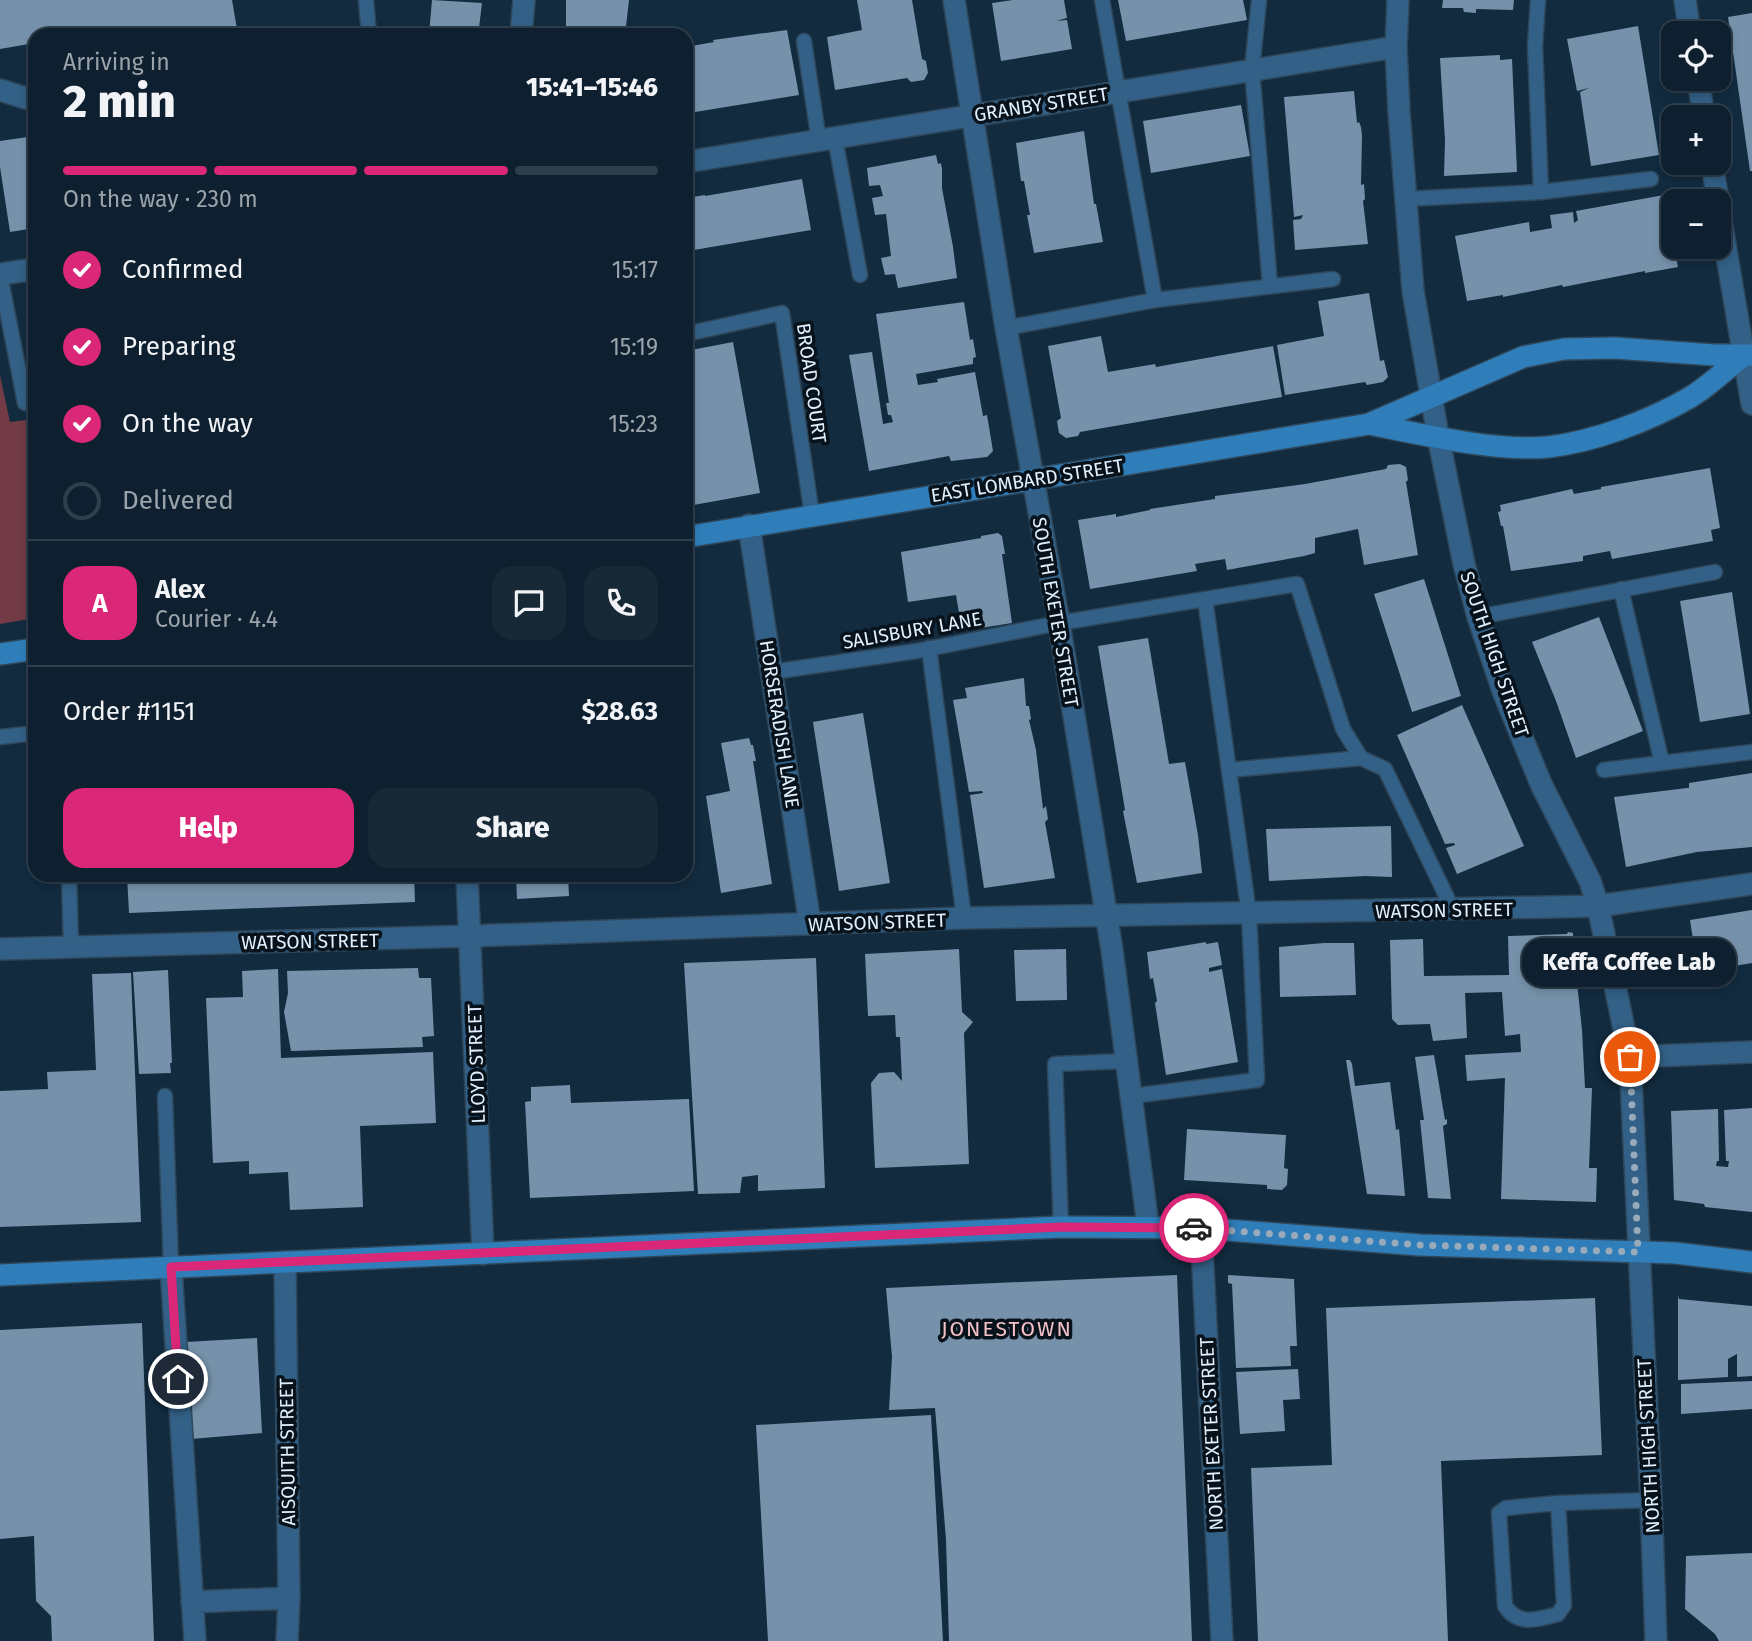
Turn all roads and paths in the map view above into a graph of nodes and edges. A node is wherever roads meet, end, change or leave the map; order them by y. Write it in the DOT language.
graph roads {
  1 [pos="366,0"];
  2 [pos="524,0"];
  3 [pos="954,0"];
  4 [pos="1102,0"];
  5 [pos="1259,0"];
  6 [pos="1398,0"];
  7 [pos="1538,0"];
  8 [pos="1685,0"];
  9 [pos="1688,21"];
  10 [pos="368,28"];
  11 [pos="522,28"];
  12 [pos="804,41"];
  13 [pos="1396,47"];
  14 [pos="1252,70"];
  15 [pos="0,90"];
  16 [pos="1117,92"];
  17 [pos="28,99"];
  18 [pos="972,116"];
  19 [pos="827,139"];
  20 [pos="693,161"];
  21 [pos="1651,179"];
  22 [pos="1541,192"];
  23 [pos="1405,199"];
  24 [pos="1729,259"];
  25 [pos="28,270"];
  26 [pos="0,274"];
  27 [pos="860,275"];
  28 [pos="1333,279"];
  29 [pos="1270,285"];
  30 [pos="1155,300"];
  31 [pos="1006,328"];
  32 [pos="693,332"];
  33 [pos="1748,355"];
  34 [pos="1431,396"];
  35 [pos="28,402"];
  36 [pos="1752,404"];
  37 [pos="1368,424"];
  38 [pos="1438,436"];
  39 [pos="1033,479"];
  40 [pos="812,515"];
  41 [pos="749,525"];
  42 [pos="693,536"];
  43 [pos="1715,572"];
  44 [pos="1621,589"];
  45 [pos="1205,599"];
  46 [pos="1478,617"];
  47 [pos="1059,623"];
  48 [pos="929,648"];
  49 [pos="28,650"];
  50 [pos="0,654"];
  51 [pos="772,672"];
  52 [pos="28,734"];
  53 [pos="0,737"];
  54 [pos="1752,752"];
  55 [pos="1361,758"];
  56 [pos="1662,763"];
  57 [pos="1229,770"];
  58 [pos="1604,770"];
  59 [pos="69,882"];
  60 [pos="467,882"];
  61 [pos="1752,884"];
  62 [pos="1598,906"];
  63 [pos="1453,910"];
  64 [pos="1249,914"];
  65 [pos="1106,917"];
  66 [pos="964,918"];
  67 [pos="810,924"];
  68 [pos="471,936"];
  69 [pos="71,947"];
  70 [pos="0,949"];
  71 [pos="1752,1052"];
  72 [pos="1630,1057"];
  73 [pos="1126,1061"];
  74 [pos="165,1096"];
  75 [pos="1132,1096"];
  76 [pos="1148,1226"];
  77 [pos="1061,1227"];
  78 [pos="1201,1228"];
  79 [pos="1638,1252"];
  80 [pos="483,1254"];
  81 [pos="285,1262"];
  82 [pos="1752,1262"];
  83 [pos="171,1267"];
  84 [pos="0,1275"];
  85 [pos="1651,1500"];
  86 [pos="1558,1503"];
  87 [pos="289,1598"];
  88 [pos="192,1602"];
  89 [pos="195,1641"];
  90 [pos="287,1641"];
  91 [pos="1222,1641"];
  92 [pos="1656,1641"];
  1 -- 10 [label="lane"];
  2 -- 11 [label="street"];
  3 -- 18 [label="street, SOUTH EXETER STREET"];
  4 -- 16 [label="lane"];
  5 -- 14 [label="lane"];
  6 -- 13 [label="street, SOUTH HIGH STREET"];
  7 -- 22 [label="lane"];
  8 -- 9 [label="street"];
  12 -- 19 [label="lane"];
  13 -- 14 [label="street, GRANBY STREET"];
  13 -- 23 [label="street, SOUTH HIGH STREET"];
  14 -- 16 [label="street, GRANBY STREET"];
  14 -- 29 [label="lane"];
  15 -- 17 [label="street"];
  16 -- 18 [label="street, GRANBY STREET"];
  16 -- 30 [label="lane"];
  18 -- 19 [label="street, GRANBY STREET"];
  18 -- 31 [label="street, SOUTH EXETER STREET"];
  19 -- 20 [label="street, GRANBY STREET"];
  19 -- 27 [label="lane"];
  21 -- 22 [label="lane"];
  22 -- 23 [label="lane"];
  23 -- 34 [label="street, SOUTH HIGH STREET"];
  24 -- 33 [label="street"];
  25 -- 26 [label="street"];
  26 -- 35 [label="lane"];
  28 -- 29 [label="lane"];
  29 -- 30 [label="lane"];
  30 -- 31 [label="lane"];
  31 -- 39 [label="street, SOUTH EXETER STREET"];
  32 -- 40 [label="lane, BROAD COURT"];
  33 -- 34 [label="main road, EAST LOMBARD STREET"];
  33 -- 36 [label="street"];
  33 -- 38 [label="main road, EAST LOMBARD STREET"];
  34 -- 37 [label="main road, EAST LOMBARD STREET"];
  34 -- 38 [label="street, SOUTH HIGH STREET"];
  37 -- 38 [label="main road, EAST LOMBARD STREET"];
  37 -- 39 [label="main road, EAST LOMBARD STREET"];
  38 -- 46 [label="street, SOUTH HIGH STREET"];
  39 -- 40 [label="main road, EAST LOMBARD STREET"];
  39 -- 47 [label="street, SOUTH EXETER STREET"];
  40 -- 41 [label="main road, EAST LOMBARD STREET"];
  41 -- 42 [label="main road, EAST LOMBARD STREET"];
  41 -- 51 [label="street, HORSERADISH LANE"];
  43 -- 44 [label="lane"];
  44 -- 46 [label="lane"];
  44 -- 56 [label="lane"];
  45 -- 47 [label="lane, SALISBURY LANE"];
  45 -- 55 [label="lane, SALISBURY LANE"];
  45 -- 57 [label="lane"];
  46 -- 62 [label="street, SOUTH HIGH STREET"];
  47 -- 48 [label="lane, SALISBURY LANE"];
  47 -- 65 [label="street, SOUTH EXETER STREET"];
  48 -- 51 [label="lane, SALISBURY LANE"];
  48 -- 66 [label="lane"];
  49 -- 50 [label="main road"];
  51 -- 67 [label="street, HORSERADISH LANE"];
  52 -- 53 [label="lane"];
  54 -- 56 [label="lane"];
  55 -- 57 [label="lane"];
  55 -- 63 [label="lane"];
  56 -- 58 [label="lane"];
  57 -- 64 [label="lane"];
  59 -- 69 [label="lane"];
  60 -- 68 [label="street, LLOYD STREET"];
  61 -- 62 [label="street, WATSON STREET"];
  62 -- 63 [label="street, WATSON STREET"];
  62 -- 72 [label="street, SOUTH HIGH STREET"];
  63 -- 64 [label="street, WATSON STREET"];
  64 -- 65 [label="street, WATSON STREET"];
  64 -- 75 [label="lane"];
  65 -- 66 [label="street, WATSON STREET"];
  65 -- 73 [label="street, SOUTH EXETER STREET"];
  66 -- 67 [label="street, WATSON STREET"];
  67 -- 68 [label="street, WATSON STREET"];
  68 -- 69 [label="street, WATSON STREET"];
  68 -- 80 [label="street, LLOYD STREET"];
  69 -- 70 [label="street, WATSON STREET"];
  71 -- 72 [label="street"];
  72 -- 79 [label="street, SOUTH HIGH STREET"];
  73 -- 75 [label="street, SOUTH EXETER STREET"];
  73 -- 77 [label="lane"];
  74 -- 83 [label="lane"];
  75 -- 76 [label="street, SOUTH EXETER STREET"];
  76 -- 77 [label="main road"];
  76 -- 78 [label="main road"];
  77 -- 80 [label="main road"];
  78 -- 79 [label="main road"];
  78 -- 91 [label="street, NORTH EXETER STREET"];
  79 -- 82 [label="main road"];
  79 -- 85 [label="street, NORTH HIGH STREET"];
  80 -- 81 [label="main road"];
  81 -- 83 [label="main road"];
  81 -- 87 [label="street, AISQUITH STREET"];
  83 -- 84 [label="main road"];
  83 -- 88 [label="street"];
  85 -- 86 [label="lane"];
  85 -- 92 [label="street, NORTH HIGH STREET"];
  86 -- 86 [label="lane"];
  87 -- 88 [label="street"];
  87 -- 90 [label="street, AISQUITH STREET"];
  88 -- 89 [label="street"];
}
